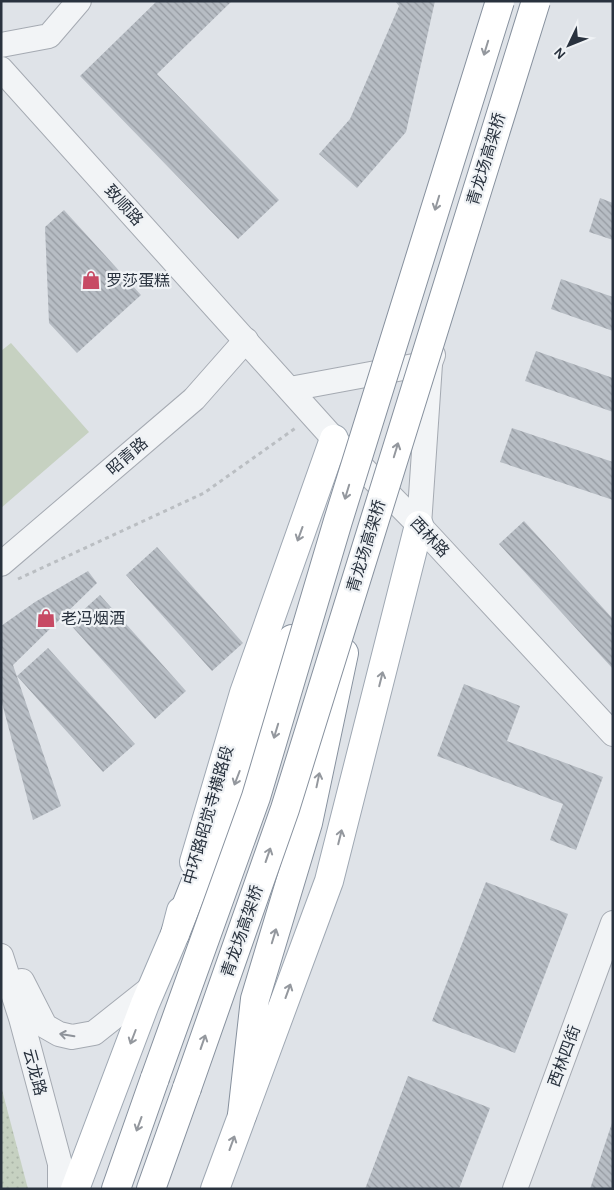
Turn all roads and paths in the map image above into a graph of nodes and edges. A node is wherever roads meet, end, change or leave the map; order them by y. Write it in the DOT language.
graph roads {
  1 [pos="79,1"];
  2 [pos="500,1"];
  3 [pos="536,1"];
  4 [pos="541,1"];
  5 [pos="1,45"];
  6 [pos="1,70"];
  7 [pos="246,340"];
  8 [pos="430,363"];
  9 [pos="290,389"];
  10 [pos="313,416"];
  11 [pos="334,439"];
  12 [pos="338,521"];
  13 [pos="419,525"];
  14 [pos="369,537"];
  15 [pos="6,573"];
  16 [pos="613,734"];
  17 [pos="613,923"];
  18 [pos="175,934"];
  19 [pos="1,943"];
  20 [pos="1,956"];
  21 [pos="152,988"];
  22 [pos="242,1115"];
  23 [pos="60,1189"];
  24 [pos="75,1189"];
  25 [pos="116,1189"];
  26 [pos="151,1189"];
  27 [pos="215,1189"];
  28 [pos="516,1189"];
  1 -- 5 [label="street"];
  2 -- 12 [label="main road, 青龙场高架桥, one-way, bridge"];
  14 -- 3 [label="main road, 青龙场高架桥, one-way, bridge"];
  4 -- 8 [label="street"];
  6 -- 7 [label="street, 致顺路"];
  7 -- 9 [label="street, 西林路"];
  7 -- 15 [label="street, 昭青路"];
  8 -- 9 [label="street"];
  8 -- 13 [label="street"];
  9 -- 10 [label="street, 西林路"];
  10 -- 11 [label="street, 西林路"];
  10 -- 15 [label="path"];
  11 -- 13 [label="street, 西林路"];
  11 -- 18 [label="main road, 中环路昭觉寺横路段, one-way"];
  12 -- 18 [label="main road, one-way, bridge"];
  12 -- 25 [label="main road, 青龙场高架桥, one-way, bridge"];
  13 -- 16 [label="street, 西林路"];
  22 -- 13 [label="main road, one-way"];
  22 -- 14 [label="main road, one-way, bridge"];
  26 -- 14 [label="main road, 青龙场高架桥, one-way, bridge"];
  17 -- 28 [label="street, 西林四街"];
  18 -- 21 [label="main road, 中环路昭觉寺横路段"];
  21 -- 19 [label="street, one-way"];
  20 -- 23 [label="street, 云龙路"];
  21 -- 24 [label="main road, 中环路昭觉寺横路段, one-way"];
  27 -- 22 [label="main road, one-way"];
}
